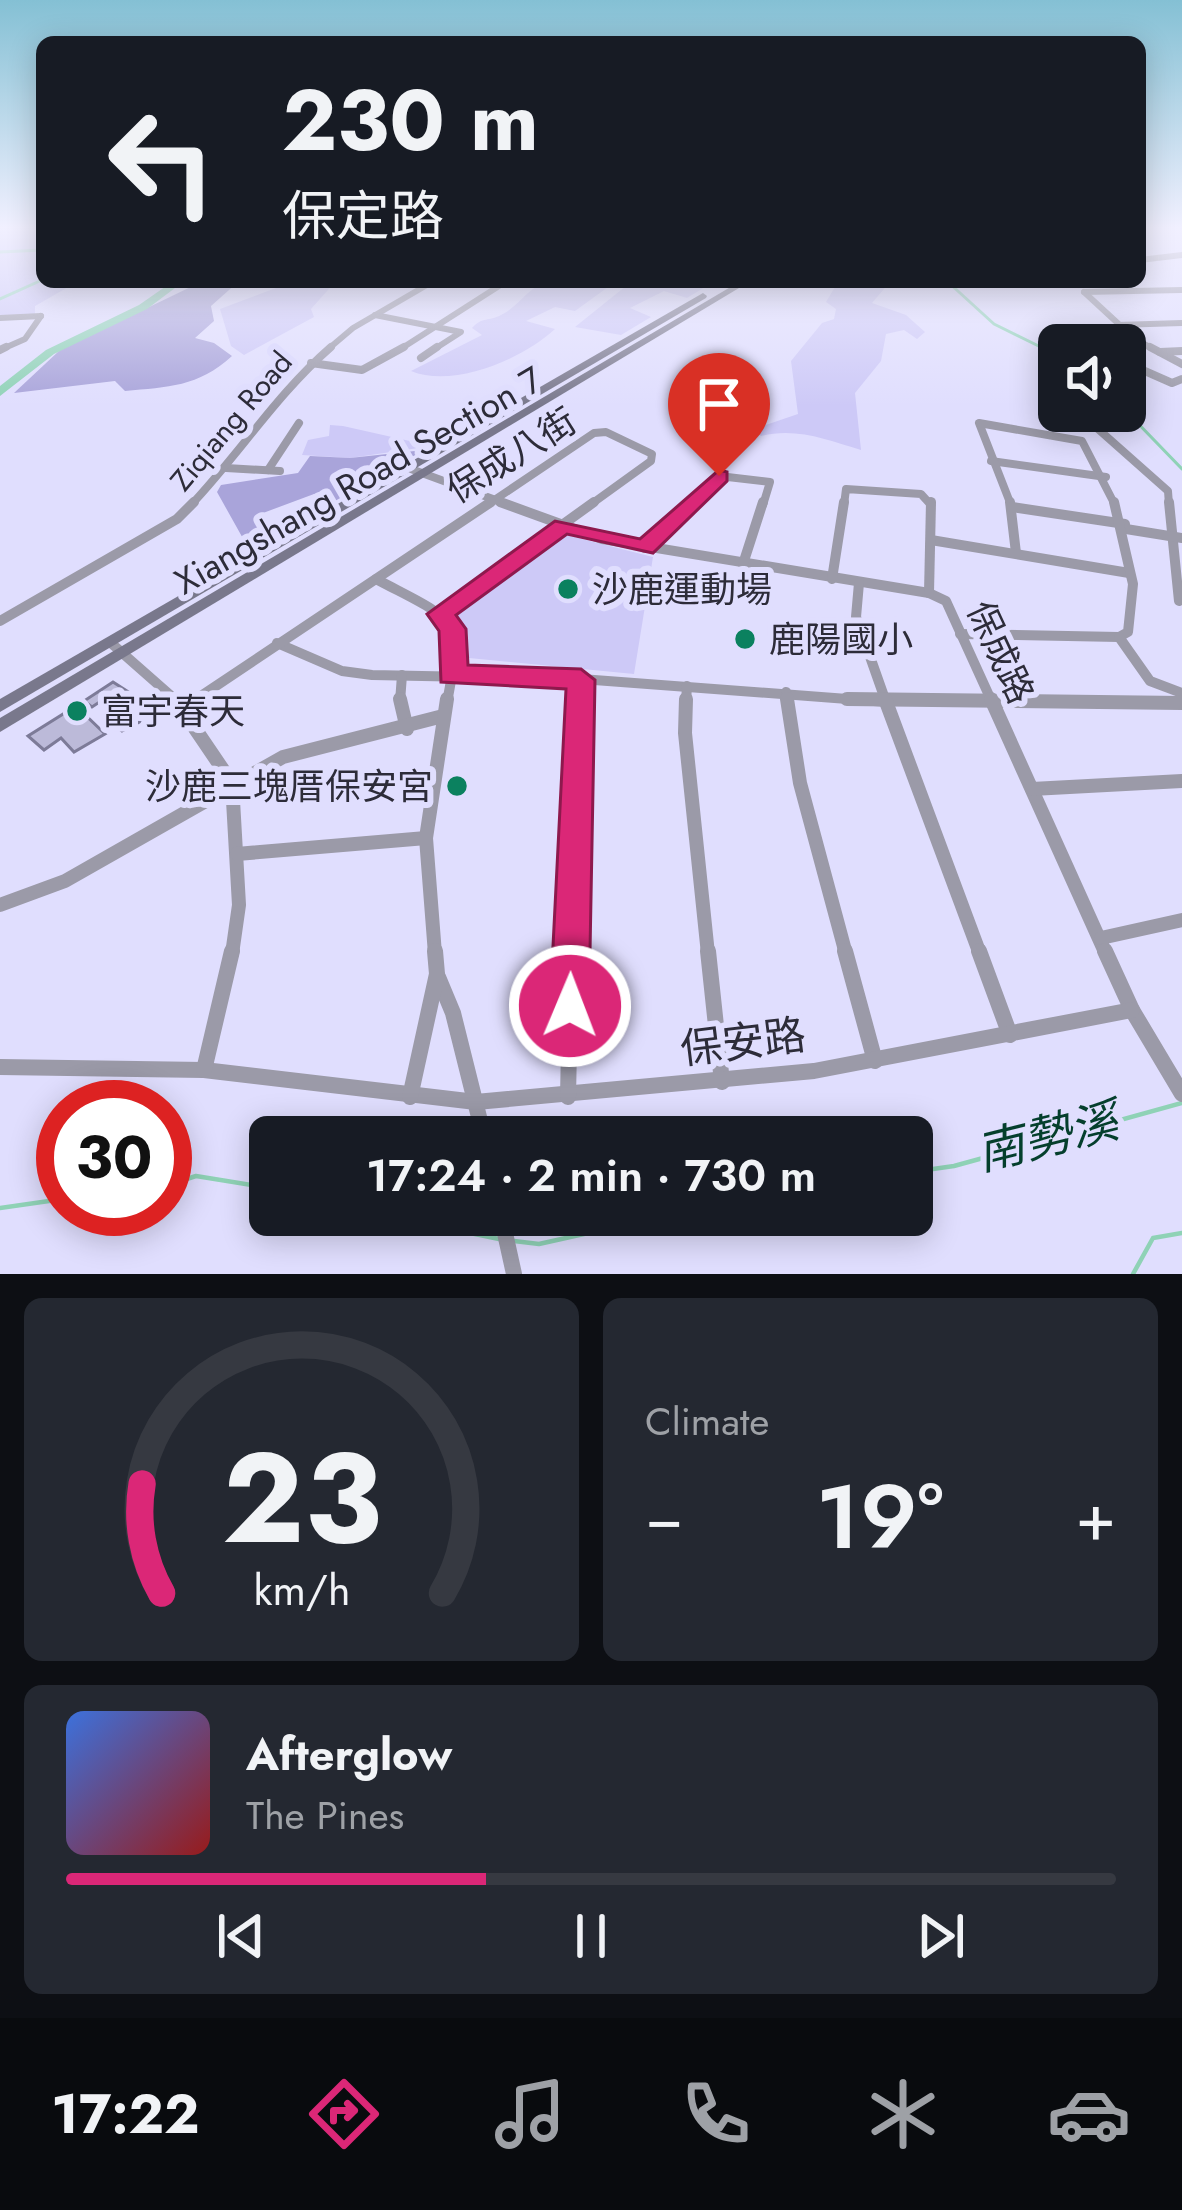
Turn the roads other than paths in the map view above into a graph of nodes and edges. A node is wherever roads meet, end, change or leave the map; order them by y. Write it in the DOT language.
graph roads {
  1 [pos="422,288"];
  2 [pos="492,288"];
  3 [pos="716,288"];
  4 [pos="735,288"];
  5 [pos="1121,288"];
  6 [pos="1146,288"];
  7 [pos="1182,290"];
  8 [pos="375,315"];
  9 [pos="0,318"];
  10 [pos="1182,323"];
  11 [pos="1116,324"];
  12 [pos="1146,324"];
  13 [pos="438,326"];
  14 [pos="1146,345"];
  15 [pos="0,350"];
  16 [pos="1182,351"];
  17 [pos="1156,352"];
  18 [pos="421,358"];
  19 [pos="311,363"];
  20 [pos="1182,364"];
  21 [pos="1146,371"];
  22 [pos="1182,379"];
  23 [pos="299,423"];
  24 [pos="1102,432"];
  25 [pos="991,461"];
  26 [pos="226,468"];
  27 [pos="268,470"];
  28 [pos="280,471"];
  29 [pos="418,471"];
  30 [pos="1106,477"];
  31 [pos="493,500"];
  32 [pos="1012,507"];
  33 [pos="563,526"];
  34 [pos="1125,526"];
  35 [pos="1177,538"];
  36 [pos="931,540"];
  37 [pos="645,548"];
  38 [pos="1016,554"];
  39 [pos="743,564"];
  40 [pos="1129,573"];
  41 [pos="832,578"];
  42 [pos="376,579"];
  43 [pos="859,584"];
  44 [pos="929,593"];
  45 [pos="1179,601"];
  46 [pos="440,614"];
  47 [pos="0,621"];
  48 [pos="960,634"];
  49 [pos="1119,638"];
  50 [pos="277,643"];
  51 [pos="117,647"];
  52 [pos="402,675"];
  53 [pos="452,675"];
  54 [pos="581,680"];
  55 [pos="686,686"];
  56 [pos="786,692"];
  57 [pos="1182,693"];
  58 [pos="888,702"];
  59 [pos="1182,703"];
  60 [pos="992,704"];
  61 [pos="0,706"];
  62 [pos="184,707"];
  63 [pos="443,716"];
  64 [pos="0,726"];
  65 [pos="407,729"];
  66 [pos="1182,781"];
  67 [pos="232,783"];
  68 [pos="1032,789"];
  69 [pos="426,838"];
  70 [pos="237,854"];
  71 [pos="0,905"];
  72 [pos="1182,920"];
  73 [pos="1101,938"];
  74 [pos="437,974"];
  75 [pos="1132,1010"];
  76 [pos="1010,1035"];
  77 [pos="875,1061"];
  78 [pos="0,1067"];
  79 [pos="204,1070"];
  80 [pos="722,1082"];
  81 [pos="1182,1094"];
  82 [pos="410,1097"];
  83 [pos="568,1097"];
  84 [pos="476,1102"];
  85 [pos="479,1116"];
  86 [pos="506,1236"];
  87 [pos="514,1274"];
  1 -- 8 [label="street, Ziqiang Road"];
  2 -- 13 [label="street"];
  3 -- 29 [label="main road, Xiangshang Road Section 7"];
  4 -- 29 [label="main road, Xiangshang Road Section 7"];
  5 -- 11 [label="street"];
  6 -- 7 [label="street"];
  8 -- 13 [label="street"];
  8 -- 19 [label="street, Ziqiang Road"];
  9 -- 15 [label="street"];
  10 -- 12 [label="street"];
  13 -- 18 [label="street"];
  13 -- 19 [label="street"];
  14 -- 17 [label="street"];
  16 -- 17 [label="street"];
  17 -- 20 [label="street"];
  19 -- 26 [label="street, Ziqiang Road"];
  21 -- 22 [label="street"];
  23 -- 27 [label="street"];
  24 -- 35 [label="street"];
  25 -- 30 [label="street"];
  25 -- 30 [label="street"];
  25 -- 32 [label="street"];
  26 -- 27 [label="street"];
  26 -- 47 [label="street, Ziqiang Road"];
  27 -- 28 [label="street"];
  29 -- 31 [label="street, 保成路"];
  29 -- 51 [label="main road, Xiangshang Road Section 7"];
  30 -- 34 [label="street"];
  31 -- 33 [label="street, 保成路"];
  31 -- 33 [label="street, 保成八街"];
  31 -- 42 [label="street, 保成八街"];
  32 -- 34 [label="street"];
  32 -- 38 [label="street"];
  33 -- 37 [label="street, 保成路"];
  33 -- 46 [label="street, 保成八街"];
  34 -- 35 [label="street"];
  34 -- 40 [label="street"];
  35 -- 45 [label="street"];
  36 -- 38 [label="street"];
  36 -- 41 [label="street"];
  36 -- 44 [label="street"];
  37 -- 39 [label="street, 保成路"];
  37 -- 39 [label="street"];
  38 -- 40 [label="street"];
  39 -- 41 [label="street, 保成路"];
  40 -- 49 [label="street"];
  41 -- 43 [label="street, 保成路"];
  42 -- 46 [label="street"];
  42 -- 50 [label="street, 保成八街"];
  43 -- 44 [label="street, 保成路"];
  43 -- 58 [label="street"];
  44 -- 48 [label="street, 保成路"];
  46 -- 53 [label="street"];
  48 -- 49 [label="street"];
  48 -- 60 [label="street, 保成路"];
  49 -- 57 [label="street"];
  50 -- 52 [label="street"];
  50 -- 62 [label="street, 保成八街"];
  51 -- 61 [label="main road, Xiangshang Road Section 7"];
  51 -- 62 [label="street"];
  51 -- 64 [label="main road, Xiangshang Road Section 7"];
  52 -- 53 [label="street"];
  52 -- 65 [label="street"];
  53 -- 54 [label="street"];
  53 -- 63 [label="street"];
  54 -- 55 [label="street"];
  54 -- 83 [label="street"];
  55 -- 56 [label="street"];
  55 -- 80 [label="street"];
  56 -- 58 [label="street"];
  56 -- 77 [label="street"];
  58 -- 60 [label="street"];
  58 -- 76 [label="street"];
  59 -- 60 [label="street"];
  60 -- 68 [label="street, 保成路"];
  62 -- 67 [label="street"];
  63 -- 65 [label="street"];
  63 -- 69 [label="street"];
  65 -- 67 [label="street"];
  66 -- 68 [label="street"];
  67 -- 70 [label="street"];
  67 -- 71 [label="street"];
  68 -- 73 [label="street, 保成路"];
  69 -- 70 [label="street"];
  69 -- 74 [label="street"];
  70 -- 79 [label="street"];
  72 -- 73 [label="street"];
  73 -- 75 [label="street, 保成路"];
  74 -- 82 [label="street"];
  74 -- 84 [label="street"];
  75 -- 76 [label="street, 保安路"];
  75 -- 81 [label="street, 保成路"];
  76 -- 77 [label="street, 保安路"];
  77 -- 80 [label="street, 保安路"];
  78 -- 79 [label="street, 保安路"];
  79 -- 82 [label="street, 保安路"];
  80 -- 83 [label="street, 保安路"];
  82 -- 84 [label="street, 保安路"];
  83 -- 84 [label="street, 保安路"];
  84 -- 85 [label="street"];
  86 -- 87 [label="street"];
}
